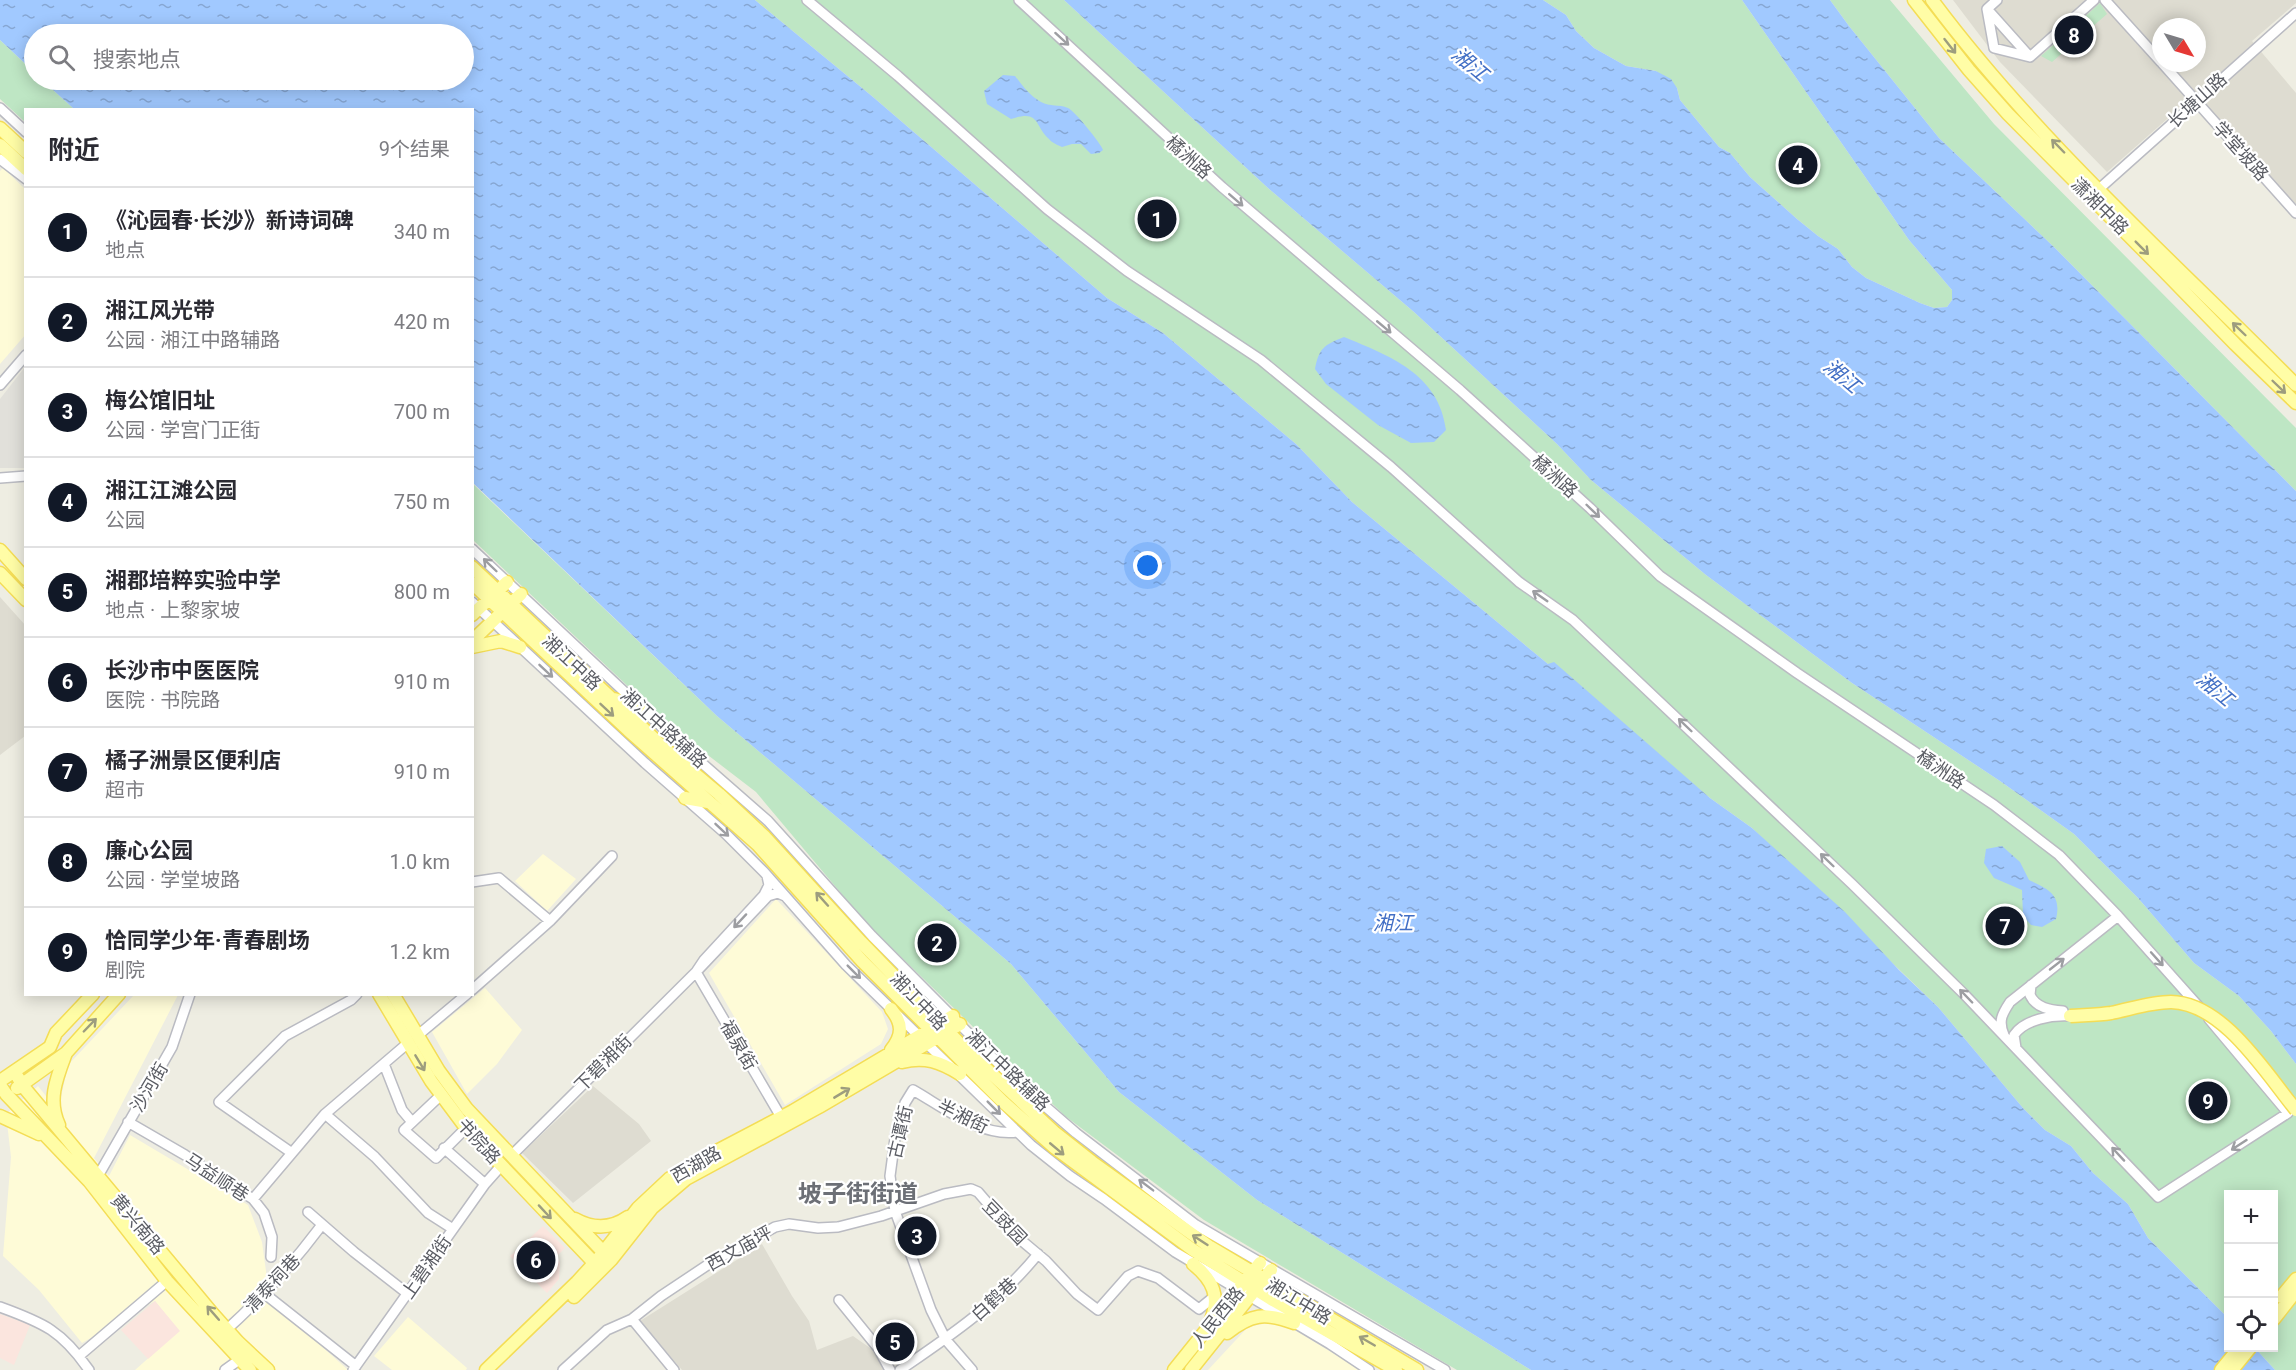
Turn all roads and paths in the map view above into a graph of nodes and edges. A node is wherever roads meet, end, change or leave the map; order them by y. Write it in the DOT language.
graph roads {
  1 [pos="807,0"];
  2 [pos="1018,0"];
  3 [pos="1914,0"];
  4 [pos="1932,0"];
  5 [pos="1997,0"];
  6 [pos="2094,0"];
  7 [pos="2105,0"];
  8 [pos="1987,9"];
  9 [pos="2296,13"];
  10 [pos="1994,48"];
  11 [pos="2152,53"];
  12 [pos="2030,57"];
  13 [pos="1978,61"];
  14 [pos="2169,72"];
  15 [pos="2196,101"];
  16 [pos="0,108"];
  17 [pos="8,116"];
  18 [pos="17,124"];
  19 [pos="0,127"];
  20 [pos="24,130"];
  21 [pos="2,147"];
  22 [pos="24,152"];
  23 [pos="24,167"];
  24 [pos="24,176"];
  25 [pos="2099,189"];
  26 [pos="2296,213"];
  27 [pos="24,357"];
  28 [pos="0,385"];
  29 [pos="2296,385"];
  30 [pos="2296,403"];
  31 [pos="24,476"];
  32 [pos="0,478"];
  33 [pos="0,550"];
  34 [pos="474,551"];
  35 [pos="474,570"];
  36 [pos="0,573"];
  37 [pos="24,577"];
  38 [pos="507,582"];
  39 [pos="474,584"];
  40 [pos="521,594"];
  41 [pos="493,595"];
  42 [pos="24,598"];
  43 [pos="475,608"];
  44 [pos="507,608"];
  45 [pos="493,621"];
  46 [pos="474,639"];
  47 [pos="474,647"];
  48 [pos="520,647"];
  49 [pos="611,699"];
  50 [pos="639,706"];
  51 [pos="686,798"];
  52 [pos="711,802"];
  53 [pos="612,856"];
  54 [pos="766,874"];
  55 [pos="474,882"];
  56 [pos="785,896"];
  57 [pos="2118,916"];
  58 [pos="550,921"];
  59 [pos="696,972"];
  60 [pos="2031,985"];
  61 [pos="474,988"];
  62 [pos="91,996"];
  63 [pos="117,996"];
  64 [pos="189,996"];
  65 [pos="355,996"];
  66 [pos="380,996"];
  67 [pos="394,996"];
  68 [pos="466,996"];
  69 [pos="891,1009"];
  70 [pos="2070,1014"];
  71 [pos="956,1020"];
  72 [pos="934,1033"];
  73 [pos="2006,1039"];
  74 [pos="413,1040"];
  75 [pos="2017,1050"];
  76 [pos="66,1053"];
  77 [pos="887,1060"];
  78 [pos="384,1064"];
  79 [pos="15,1072"];
  80 [pos="960,1074"];
  81 [pos="22,1085"];
  82 [pos="913,1089"];
  83 [pos="2,1090"];
  84 [pos="441,1095"];
  85 [pos="2296,1105"];
  86 [pos="2296,1110"];
  87 [pos="325,1114"];
  88 [pos="0,1116"];
  89 [pos="781,1117"];
  90 [pos="128,1122"];
  91 [pos="412,1122"];
  92 [pos="466,1128"];
  93 [pos="1017,1132"];
  94 [pos="61,1142"];
  95 [pos="444,1148"];
  96 [pos="292,1153"];
  97 [pos="512,1156"];
  98 [pos="501,1166"];
  99 [pos="98,1176"];
  100 [pos="485,1184"];
  101 [pos="253,1199"];
  102 [pos="638,1208"];
  103 [pos="564,1211"];
  104 [pos="895,1211"];
  105 [pos="308,1212"];
  106 [pos="321,1226"];
  107 [pos="453,1229"];
  108 [pos="579,1248"];
  109 [pos="1038,1254"];
  110 [pos="607,1256"];
  111 [pos="271,1257"];
  112 [pos="1193,1264"];
  113 [pos="597,1267"];
  114 [pos="2296,1279"];
  115 [pos="168,1281"];
  116 [pos="1255,1281"];
  117 [pos="577,1282"];
  118 [pos="2296,1291"];
  119 [pos="265,1294"];
  120 [pos="408,1294"];
  121 [pos="1215,1296"];
  122 [pos="839,1300"];
  123 [pos="2285,1303"];
  124 [pos="0,1307"];
  125 [pos="632,1319"];
  126 [pos="1294,1323"];
  127 [pos="223,1333"];
  128 [pos="1203,1336"];
  129 [pos="946,1340"];
  130 [pos="2235,1352"];
  131 [pos="2246,1352"];
  132 [pos="79,1356"];
  133 [pos="1202,1357"];
  134 [pos="239,1360"];
  135 [pos="355,1368"];
  136 [pos="89,1370"];
  137 [pos="225,1370"];
  138 [pos="250,1370"];
  139 [pos="268,1370"];
  140 [pos="486,1370"];
  141 [pos="497,1370"];
  142 [pos="563,1370"];
  143 [pos="674,1370"];
  144 [pos="890,1370"];
  145 [pos="900,1370"];
  146 [pos="972,1370"];
  147 [pos="1174,1370"];
  148 [pos="1191,1370"];
  149 [pos="1369,1370"];
  150 [pos="1396,1370"];
  151 [pos="1417,1370"];
  152 [pos="1445,1370"];
  153 [pos="2221,1370"];
  154 [pos="2232,1370"];
  73 -- 1 [label="street, one-way"];
  2 -- 57 [label="street, 橘洲路, one-way"];
  3 -- 30 [label="main road, 潇湘中路, one-way"];
  4 -- 13 [label="main road, 潇湘中路"];
  5 -- 8 [label="street"];
  6 -- 12 [label="street"];
  7 -- 11 [label="street, 学堂坡路"];
  8 -- 10 [label="street"];
  8 -- 12 [label="street"];
  9 -- 15 [label="street, 长塘山路"];
  10 -- 12 [label="street"];
  10 -- 13 [label="street"];
  25 -- 13 [label="main road, 潇湘中路, one-way"];
  14 -- 15 [label="street, 学堂坡路"];
  15 -- 25 [label="street, 长塘山路"];
  15 -- 26 [label="street, 学堂坡路"];
  16 -- 17 [label="street"];
  17 -- 18 [label="street"];
  17 -- 19 [label="street"];
  18 -- 20 [label="street"];
  18 -- 21 [label="street"];
  19 -- 21 [label="main road"];
  21 -- 22 [label="main road"];
  21 -- 23 [label="main road"];
  21 -- 24 [label="street"];
  29 -- 25 [label="main road, 潇湘中路, one-way"];
  27 -- 28 [label="street"];
  31 -- 32 [label="street"];
  33 -- 37 [label="main road"];
  38 -- 34 [label="street, 湘江中路辅路, one-way"];
  35 -- 41 [label="main road, 湘江中路"];
  36 -- 42 [label="main road"];
  38 -- 40 [label="street, 湘江中路辅路"];
  38 -- 41 [label="main road"];
  39 -- 41 [label="main road, 湘江中路"];
  40 -- 44 [label="main road"];
  40 -- 50 [label="street, 湘江中路辅路"];
  41 -- 43 [label="main road"];
  41 -- 44 [label="main road, 湘江中路"];
  43 -- 45 [label="street, 湘江中路辅路"];
  44 -- 45 [label="main road"];
  44 -- 49 [label="main road, 湘江中路"];
  44 -- 52 [label="main road, 湘江中路, one-way"];
  45 -- 46 [label="main road"];
  45 -- 48 [label="street, 湘江中路辅路"];
  47 -- 48 [label="main road"];
  48 -- 51 [label="street, 湘江中路辅路, one-way"];
  49 -- 50 [label="main road"];
  72 -- 49 [label="main road, 湘江中路, one-way"];
  50 -- 71 [label="street, 湘江中路辅路"];
  51 -- 52 [label="main road"];
  51 -- 54 [label="street, 湘江中路辅路, one-way"];
  52 -- 72 [label="main road, 湘江中路"];
  53 -- 58 [label="street"];
  54 -- 56 [label="street, 湘江中路辅路"];
  54 -- 59 [label="street, 下碧湘街, one-way"];
  55 -- 58 [label="street"];
  56 -- 59 [label="street, 下碧湘街"];
  56 -- 69 [label="street, 湘江中路辅路, one-way"];
  60 -- 57 [label="street, one-way"];
  57 -- 75 [label="street, 橘洲路, one-way"];
  58 -- 61 [label="street"];
  59 -- 89 [label="street, 福泉街"];
  59 -- 97 [label="street, 下碧湘街"];
  60 -- 70 [label="street"];
  60 -- 73 [label="street"];
  62 -- 79 [label="main road"];
  76 -- 63 [label="main road, one-way"];
  64 -- 90 [label="street, 沙河街"];
  65 -- 96 [label="street"];
  66 -- 74 [label="main road, 书院路"];
  67 -- 74 [label="main road, 书院路"];
  68 -- 74 [label="street"];
  69 -- 72 [label="street, 湘江中路辅路"];
  69 -- 77 [label="main road"];
  70 -- 75 [label="street"];
  70 -- 85 [label="main road, bridge"];
  70 -- 86 [label="main road, bridge"];
  71 -- 72 [label="main road, 西湖路"];
  116 -- 71 [label="street, 湘江中路辅路, one-way"];
  72 -- 77 [label="main road, 西湖路"];
  72 -- 80 [label="street, 湘江中路辅路"];
  72 -- 116 [label="main road, 湘江中路"];
  73 -- 75 [label="street"];
  74 -- 78 [label="street"];
  74 -- 84 [label="main road, 书院路, one-way"];
  74 -- 97 [label="main road, 书院路"];
  76 -- 81 [label="main road"];
  76 -- 94 [label="main road"];
  77 -- 80 [label="main road"];
  77 -- 89 [label="main road, 西湖路"];
  110 -- 77 [label="main road, 西湖路, one-way"];
  78 -- 87 [label="street"];
  78 -- 91 [label="street"];
  79 -- 81 [label="main road, 黄兴南路"];
  79 -- 83 [label="main road"];
  80 -- 93 [label="street, 湘江中路辅路, one-way"];
  81 -- 83 [label="main road"];
  81 -- 94 [label="main road, 黄兴南路"];
  82 -- 93 [label="street, 半湘街"];
  82 -- 104 [label="street, 古谭街"];
  83 -- 94 [label="main road, 黄兴南路"];
  84 -- 91 [label="street"];
  84 -- 92 [label="main road, 书院路"];
  87 -- 96 [label="street"];
  87 -- 107 [label="street"];
  88 -- 94 [label="main road"];
  89 -- 102 [label="main road, 西湖路"];
  90 -- 99 [label="street, 沙河街"];
  90 -- 101 [label="street, 马益顺巷"];
  91 -- 95 [label="street"];
  92 -- 95 [label="street"];
  92 -- 98 [label="main road, 书院路"];
  93 -- 112 [label="street, 湘江中路辅路"];
  94 -- 99 [label="main road, 黄兴南路"];
  94 -- 115 [label="main road, 黄兴南路"];
  95 -- 100 [label="street"];
  96 -- 101 [label="street"];
  97 -- 103 [label="main road, 书院路"];
  98 -- 100 [label="street, 上碧湘街"];
  98 -- 108 [label="main road, 书院路, one-way"];
  127 -- 99 [label="main road, 黄兴南路, one-way"];
  100 -- 107 [label="street, 上碧湘街"];
  101 -- 111 [label="street, 马益顺巷"];
  102 -- 103 [label="main road"];
  102 -- 110 [label="main road, 西湖路"];
  103 -- 110 [label="main road, 书院路"];
  104 -- 109 [label="street, 豆豉园"];
  104 -- 125 [label="street, 西文庙坪"];
  104 -- 129 [label="street, 古谭街"];
  105 -- 106 [label="street"];
  106 -- 119 [label="street, 清泰祠巷"];
  106 -- 120 [label="street"];
  107 -- 120 [label="street, 上碧湘街"];
  108 -- 113 [label="main road, 书院路"];
  108 -- 117 [label="main road"];
  109 -- 121 [label="street, 豆豉园"];
  109 -- 129 [label="street, 白鹤巷"];
  110 -- 113 [label="main road, 西湖路"];
  112 -- 116 [label="street, 湘江中路辅路"];
  112 -- 121 [label="main road"];
  113 -- 117 [label="main road, 西湖路"];
  113 -- 141 [label="main road, 西湖路"];
  114 -- 123 [label="main road"];
  115 -- 127 [label="main road, 黄兴南路"];
  115 -- 132 [label="street"];
  116 -- 126 [label="street, 湘江中路辅路"];
  116 -- 128 [label="main road, 人民西路"];
  116 -- 133 [label="main road, 人民西路"];
  116 -- 150 [label="main road, 湘江中路"];
  151 -- 116 [label="main road, 湘江中路, one-way"];
  116 -- 152 [label="street, 湘江中路辅路"];
  117 -- 140 [label="main road, 西湖路"];
  118 -- 123 [label="main road"];
  119 -- 127 [label="street, 清泰祠巷"];
  119 -- 135 [label="street"];
  120 -- 135 [label="street, 上碧湘街"];
  121 -- 128 [label="main road"];
  122 -- 144 [label="street"];
  124 -- 132 [label="street"];
  125 -- 142 [label="street, 西文庙坪"];
  125 -- 143 [label="street"];
  126 -- 133 [label="main road"];
  126 -- 149 [label="street, 湘江中路辅路"];
  127 -- 134 [label="main road, 黄兴南路"];
  127 -- 139 [label="main road, 黄兴南路"];
  128 -- 147 [label="main road, 人民西路"];
  129 -- 145 [label="street, 白鹤巷"];
  129 -- 146 [label="street, 古谭街"];
  130 -- 153 [label="main road"];
  131 -- 154 [label="main road"];
  132 -- 136 [label="street"];
  133 -- 148 [label="main road, 人民西路"];
  134 -- 137 [label="street"];
  134 -- 138 [label="main road, 黄兴南路"];
}
